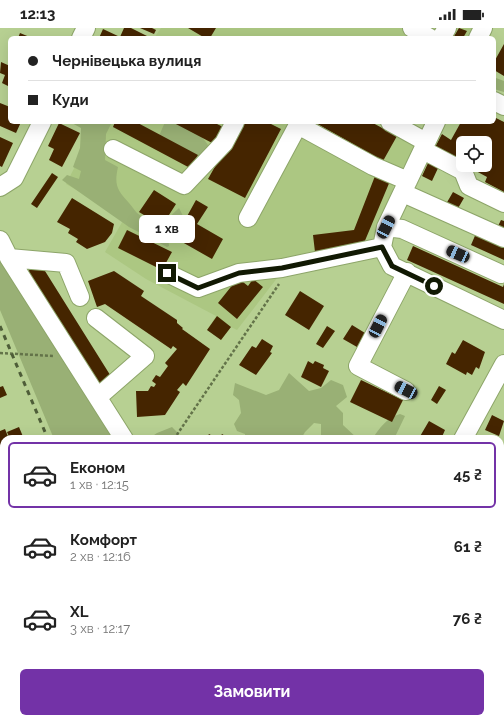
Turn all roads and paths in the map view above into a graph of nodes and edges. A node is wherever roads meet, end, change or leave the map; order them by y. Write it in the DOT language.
graph roads {
  1 [pos="412,28"];
  2 [pos="426,36"];
  3 [pos="41,124"];
  4 [pos="233,124"];
  5 [pos="393,124"];
  6 [pos="435,124"];
  7 [pos="424,146"];
  8 [pos="113,150"];
  9 [pos="0,187"];
  10 [pos="406,187"];
  11 [pos="504,203"];
  12 [pos="248,218"];
  13 [pos="386,227"];
  14 [pos="504,238"];
  15 [pos="0,240"];
  16 [pos="382,247"];
  17 [pos="9,258"];
  18 [pos="292,264"];
  19 [pos="407,272"];
  20 [pos="167,273"];
  21 [pos="501,274"];
  22 [pos="80,297"];
  23 [pos="96,318"];
  24 [pos="504,320"];
  25 [pos="0,353"];
  26 [pos="72,358"];
  27 [pos="504,364"];
  28 [pos="406,390"];
  29 [pos="98,397"];
  30 [pos="122,435"];
  31 [pos="177,435"];
  32 [pos="465,435"];
  1 -- 2 [label="street"];
  3 -- 9 [label="street"];
  4 -- 8 [label="street"];
  5 -- 7 [label="street"];
  6 -- 7 [label="street"];
  7 -- 10 [label="street"];
  7 -- 11 [label="street"];
  10 -- 12 [label="street"];
  10 -- 13 [label="street"];
  10 -- 14 [label="street"];
  13 -- 16 [label="street"];
  13 -- 21 [label="street"];
  15 -- 17 [label="street"];
  16 -- 18 [label="street"];
  16 -- 19 [label="street"];
  17 -- 22 [label="street"];
  17 -- 26 [label="street"];
  18 -- 20 [label="street"];
  18 -- 31 [label="path"];
  19 -- 24 [label="street"];
  19 -- 28 [label="street"];
  23 -- 29 [label="street"];
  25 -- 26 [label="path"];
  26 -- 29 [label="street"];
  27 -- 32 [label="street"];
  29 -- 30 [label="street"];
}
